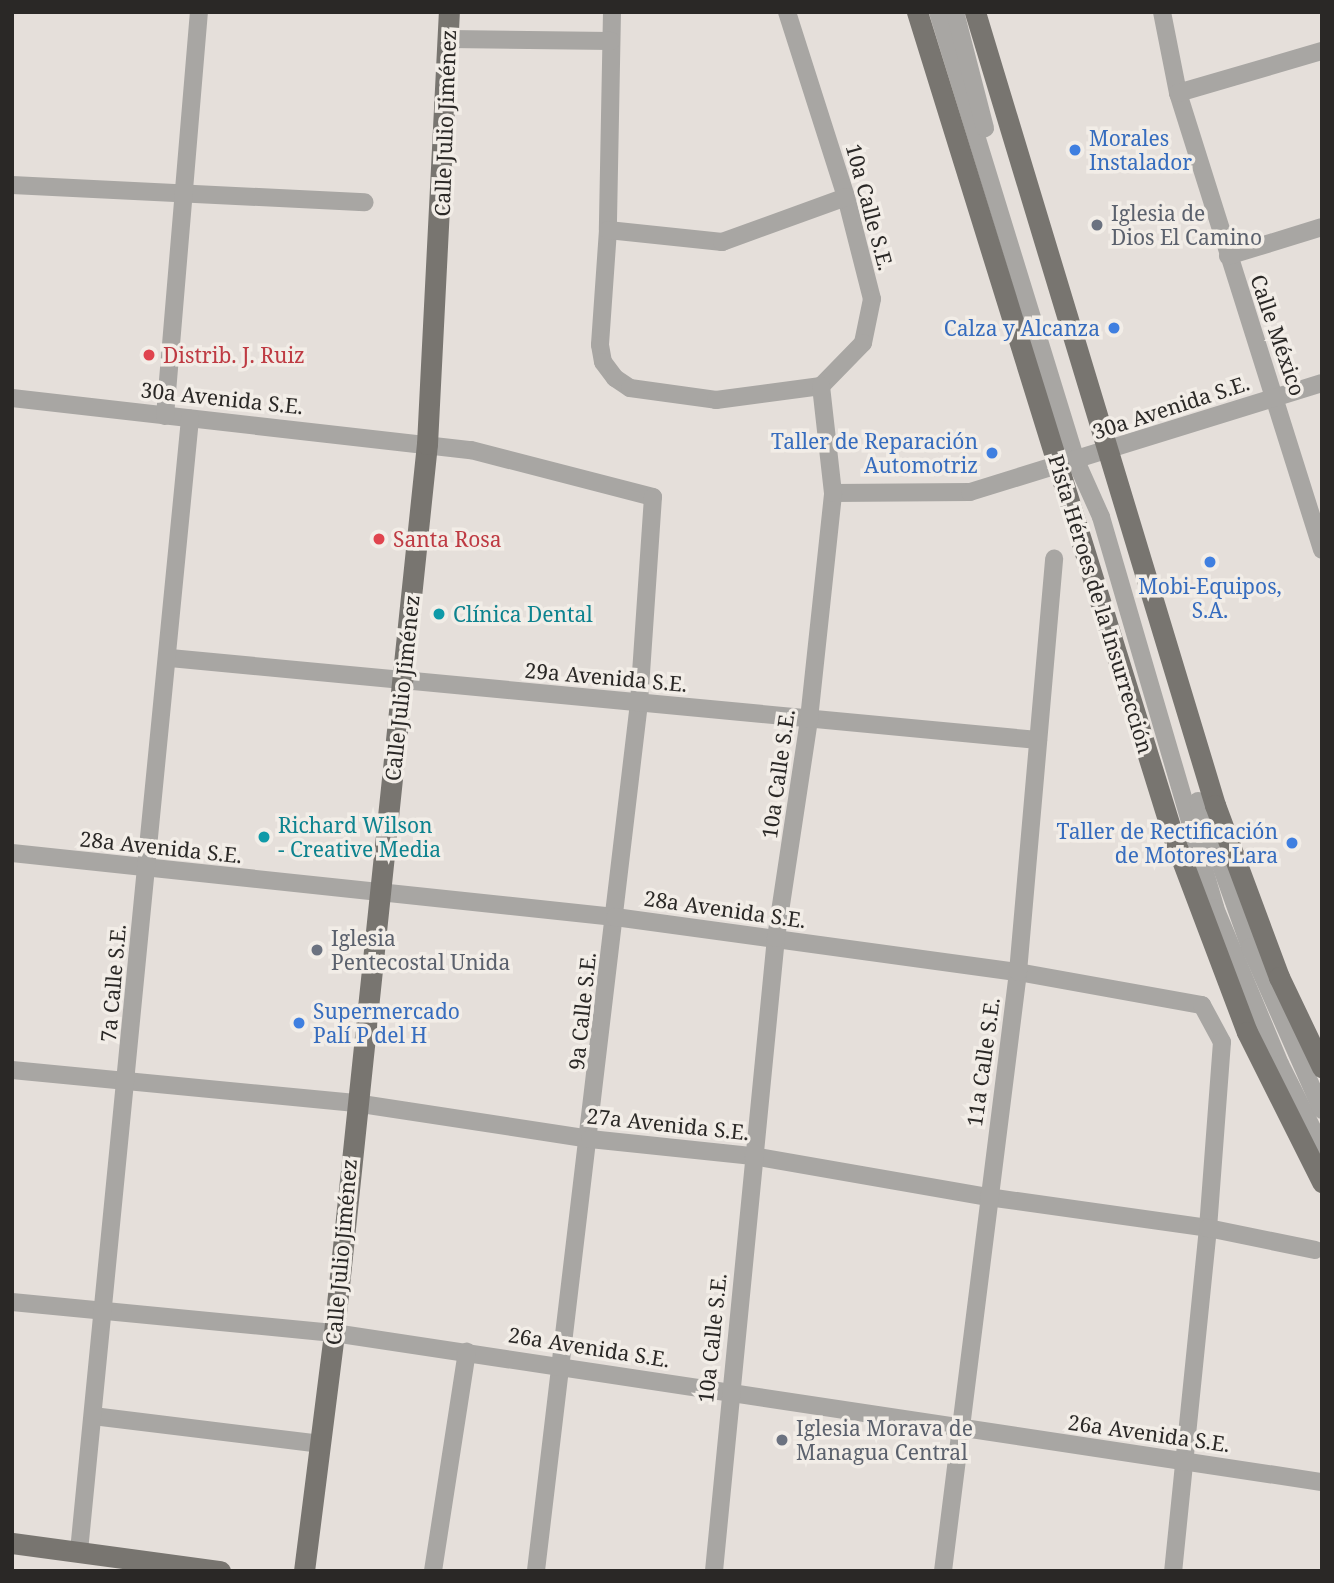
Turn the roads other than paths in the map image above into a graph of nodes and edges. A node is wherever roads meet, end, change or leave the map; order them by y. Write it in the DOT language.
graph roads {
  1 [pos="199,12"];
  2 [pos="449,12"];
  3 [pos="612,12"];
  4 [pos="787,12"];
  5 [pos="917,12"];
  6 [pos="938,12"];
  7 [pos="955,12"];
  8 [pos="975,12"];
  9 [pos="1162,12"];
  10 [pos="449,39"];
  11 [pos="611,40"];
  12 [pos="1322,51"];
  13 [pos="1178,93"];
  14 [pos="12,185"];
  15 [pos="182,195"];
  16 [pos="846,197"];
  17 [pos="365,202"];
  18 [pos="1322,228"];
  19 [pos="608,230"];
  20 [pos="1228,256"];
  21 [pos="1322,383"];
  22 [pos="821,386"];
  23 [pos="1275,397"];
  24 [pos="12,398"];
  25 [pos="165,416"];
  26 [pos="190,418"];
  27 [pos="427,444"];
  28 [pos="1109,451"];
  29 [pos="1074,461"];
  30 [pos="833,492"];
  31 [pos="653,497"];
  32 [pos="1322,550"];
  33 [pos="1054,559"];
  34 [pos="170,658"];
  35 [pos="402,680"];
  36 [pos="639,703"];
  37 [pos="809,719"];
  38 [pos="1038,740"];
  39 [pos="12,853"];
  40 [pos="145,870"];
  41 [pos="380,893"];
  42 [pos="615,917"];
  43 [pos="776,938"];
  44 [pos="1018,972"];
  45 [pos="1322,1067"];
  46 [pos="12,1070"];
  47 [pos="128,1080"];
  48 [pos="355,1103"];
  49 [pos="1322,1110"];
  50 [pos="590,1139"];
  51 [pos="1322,1148"];
  52 [pos="753,1156"];
  53 [pos="1322,1182"];
  54 [pos="988,1197"];
  55 [pos="1209,1228"];
  56 [pos="1315,1250"];
  57 [pos="12,1302"];
  58 [pos="102,1311"];
  59 [pos="334,1333"];
  60 [pos="467,1352"];
  61 [pos="562,1366"];
  62 [pos="729,1392"];
  63 [pos="93,1416"];
  64 [pos="962,1429"];
  65 [pos="321,1444"];
  66 [pos="1185,1460"];
  67 [pos="1322,1482"];
  68 [pos="12,1543"];
  69 [pos="79,1551"];
  70 [pos="220,1571"];
  71 [pos="304,1571"];
  72 [pos="433,1571"];
  73 [pos="536,1571"];
  74 [pos="714,1571"];
  75 [pos="943,1571"];
  76 [pos="1173,1571"];
  1 -- 15 [label="street"];
  2 -- 10 [label="main road, Calle Julio Jiménez"];
  3 -- 11 [label="street"];
  4 -- 16 [label="street, 10a Calle S.E."];
  5 -- 29 [label="main road, Pista Héroes de la Insurrección"];
  6 -- 29 [label="street"];
  7 -- 29 [label="street"];
  8 -- 28 [label="main road"];
  9 -- 13 [label="street, Calle México"];
  10 -- 11 [label="street"];
  10 -- 27 [label="main road, Calle Julio Jiménez"];
  11 -- 19 [label="street"];
  12 -- 13 [label="street"];
  13 -- 20 [label="street, Calle México"];
  14 -- 15 [label="street"];
  15 -- 17 [label="street"];
  15 -- 25 [label="street"];
  16 -- 19 [label="street"];
  16 -- 22 [label="street, 10a Calle S.E."];
  18 -- 20 [label="street"];
  19 -- 22 [label="street"];
  20 -- 23 [label="street, Calle México"];
  21 -- 23 [label="street, 30a Avenida S.E."];
  22 -- 30 [label="street, 10a Calle S.E."];
  23 -- 28 [label="street, 30a Avenida S.E."];
  23 -- 32 [label="street, Calle México"];
  24 -- 25 [label="street, 30a Avenida S.E."];
  25 -- 26 [label="street, 30a Avenida S.E."];
  26 -- 27 [label="street, 30a Avenida S.E."];
  26 -- 34 [label="street, 7a Calle S.E."];
  27 -- 31 [label="street, 30a Avenida S.E."];
  27 -- 35 [label="main road, Calle Julio Jiménez"];
  28 -- 29 [label="street, 30a Avenida S.E."];
  28 -- 45 [label="main road"];
  29 -- 30 [label="street, 30a Avenida S.E."];
  29 -- 49 [label="street"];
  29 -- 51 [label="street"];
  29 -- 53 [label="main road, Pista Héroes de la Insurrección"];
  30 -- 37 [label="street, 10a Calle S.E."];
  31 -- 36 [label="street, 9a Calle S.E."];
  33 -- 38 [label="street, 11a Calle S.E."];
  34 -- 35 [label="street, 29a Avenida S.E."];
  34 -- 40 [label="street, 7a Calle S.E."];
  35 -- 36 [label="street, 29a Avenida S.E."];
  35 -- 41 [label="main road, Calle Julio Jiménez"];
  36 -- 37 [label="street, 29a Avenida S.E."];
  36 -- 42 [label="street, 9a Calle S.E."];
  37 -- 38 [label="street, 29a Avenida S.E."];
  37 -- 43 [label="street, 10a Calle S.E."];
  38 -- 44 [label="street, 11a Calle S.E."];
  39 -- 40 [label="street, 28a Avenida S.E."];
  40 -- 41 [label="street, 28a Avenida S.E."];
  40 -- 47 [label="street, 7a Calle S.E."];
  41 -- 42 [label="street, 28a Avenida S.E."];
  41 -- 48 [label="main road, Calle Julio Jiménez"];
  42 -- 43 [label="street, 28a Avenida S.E."];
  42 -- 50 [label="street, 9a Calle S.E."];
  43 -- 44 [label="street, 28a Avenida S.E."];
  43 -- 52 [label="street, 10a Calle S.E."];
  44 -- 54 [label="street, 11a Calle S.E."];
  44 -- 55 [label="street, 28a Avenida S.E."];
  46 -- 47 [label="street, 27a Avenida S.E."];
  47 -- 48 [label="street, 27a Avenida S.E."];
  47 -- 58 [label="street, 7a Calle S.E."];
  48 -- 50 [label="street, 27a Avenida S.E."];
  48 -- 59 [label="main road, Calle Julio Jiménez"];
  50 -- 52 [label="street, 27a Avenida S.E."];
  50 -- 61 [label="street, 9a Calle S.E."];
  52 -- 54 [label="street, 27a Avenida S.E."];
  52 -- 62 [label="street, 10a Calle S.E."];
  54 -- 55 [label="street, 27a Avenida S.E."];
  54 -- 64 [label="street, 11a Calle S.E."];
  55 -- 56 [label="street, 27a Avenida S.E."];
  55 -- 66 [label="street, 28a Avenida S.E."];
  57 -- 58 [label="street, 26a Avenida S.E."];
  58 -- 59 [label="street, 26a Avenida S.E."];
  58 -- 63 [label="street, 7a Calle S.E."];
  59 -- 60 [label="street, 26a Avenida S.E."];
  59 -- 65 [label="main road, Calle Julio Jiménez"];
  60 -- 61 [label="street, 26a Avenida S.E."];
  60 -- 72 [label="street"];
  61 -- 62 [label="street, 26a Avenida S.E."];
  61 -- 73 [label="street, 9a Calle S.E."];
  62 -- 64 [label="street, 26a Avenida S.E."];
  62 -- 74 [label="street, 10a Calle S.E."];
  63 -- 65 [label="street"];
  63 -- 69 [label="street, 7a Calle S.E."];
  64 -- 66 [label="street, 26a Avenida S.E."];
  64 -- 75 [label="street, 11a Calle S.E."];
  65 -- 71 [label="main road, Calle Julio Jiménez"];
  66 -- 67 [label="street, 26a Avenida S.E."];
  66 -- 76 [label="street, 28a Avenida S.E."];
  68 -- 69 [label="main road"];
  69 -- 70 [label="main road"];
}
